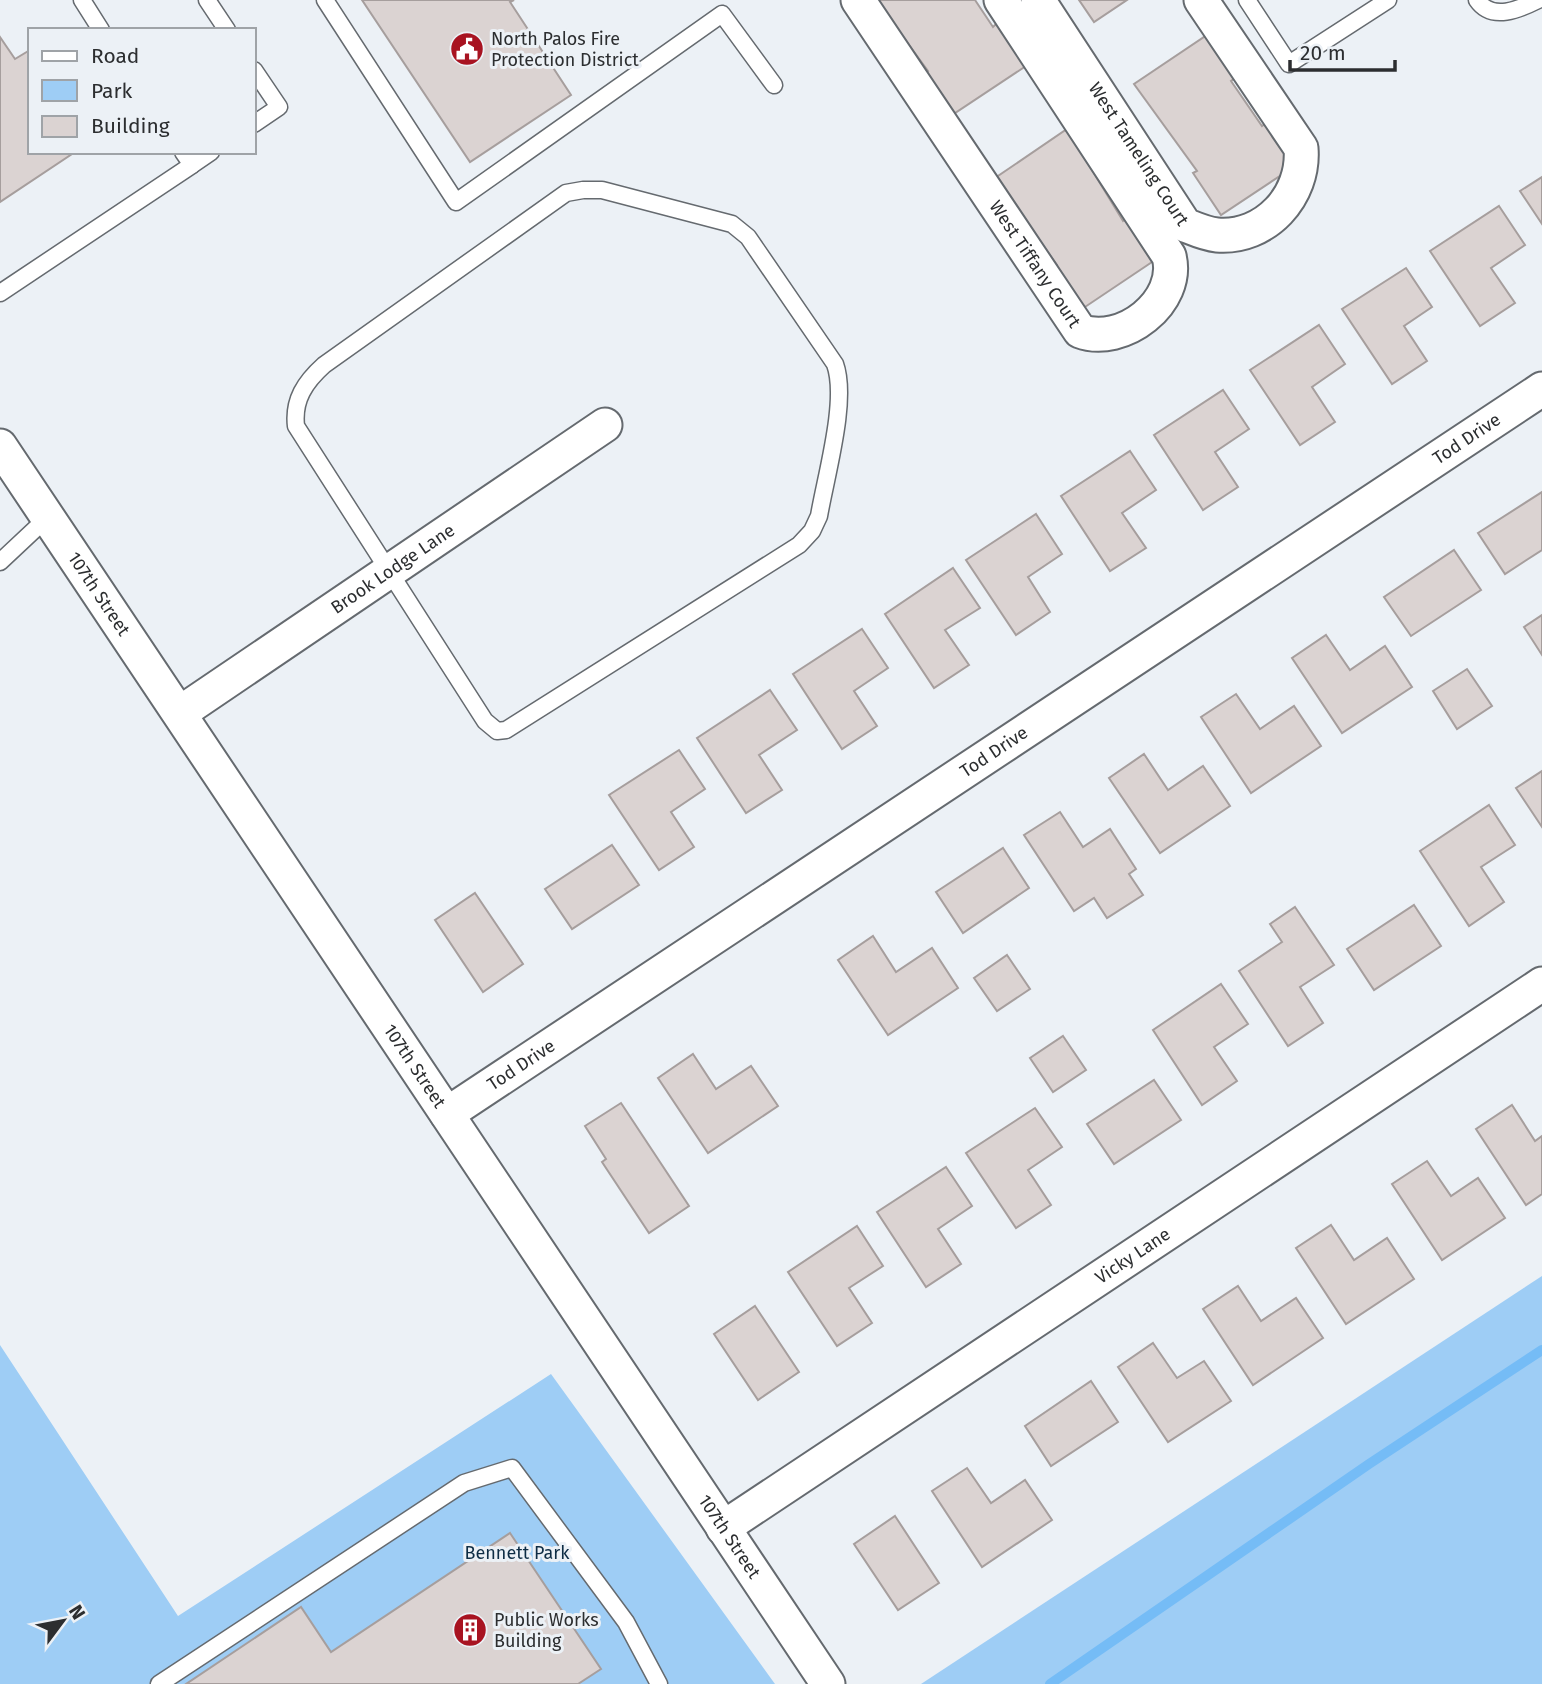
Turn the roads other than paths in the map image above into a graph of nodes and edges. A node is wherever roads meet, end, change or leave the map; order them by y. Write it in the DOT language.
graph roads {
  1 [pos="82,0"];
  2 [pos="207,0"];
  3 [pos="325,0"];
  4 [pos="859,0"];
  5 [pos="1001,0"];
  6 [pos="1038,0"];
  7 [pos="1201,0"];
  8 [pos="1247,0"];
  9 [pos="1388,0"];
  10 [pos="1477,0"];
  11 [pos="1538,0"];
  12 [pos="100,28"];
  13 [pos="226,28"];
  14 [pos="256,73"];
  15 [pos="774,85"];
  16 [pos="256,123"];
  17 [pos="204,154"];
  18 [pos="187,159"];
  19 [pos="0,293"];
  20 [pos="1542,389"];
  21 [pos="605,425"];
  22 [pos="0,446"];
  23 [pos="48,517"];
  24 [pos="0,562"];
  25 [pos="388,572"];
  26 [pos="180,713"];
  27 [pos="1542,984"];
  28 [pos="447,1114"];
  29 [pos="723,1528"];
  30 [pos="159,1684"];
  31 [pos="659,1684"];
  32 [pos="828,1684"];
  1 -- 12 [label="lane"];
  2 -- 13 [label="lane"];
  3 -- 15 [label="lane"];
  4 -- 5 [label="street, West Tiffany Court"];
  6 -- 7 [label="street, West Tameling Court"];
  8 -- 9 [label="lane"];
  10 -- 11 [label="lane"];
  14 -- 16 [label="lane"];
  17 -- 18 [label="lane"];
  18 -- 19 [label="lane"];
  20 -- 28 [label="street, Tod Drive"];
  21 -- 25 [label="street, Brook Lodge Lane"];
  22 -- 23 [label="street, 107th Street"];
  23 -- 24 [label="lane"];
  23 -- 26 [label="street, 107th Street"];
  25 -- 25 [label="lane"];
  25 -- 26 [label="street, Brook Lodge Lane"];
  26 -- 28 [label="street, 107th Street"];
  27 -- 29 [label="street, Vicky Lane"];
  28 -- 29 [label="street, 107th Street"];
  29 -- 32 [label="street, 107th Street"];
  30 -- 31 [label="lane"];
}
